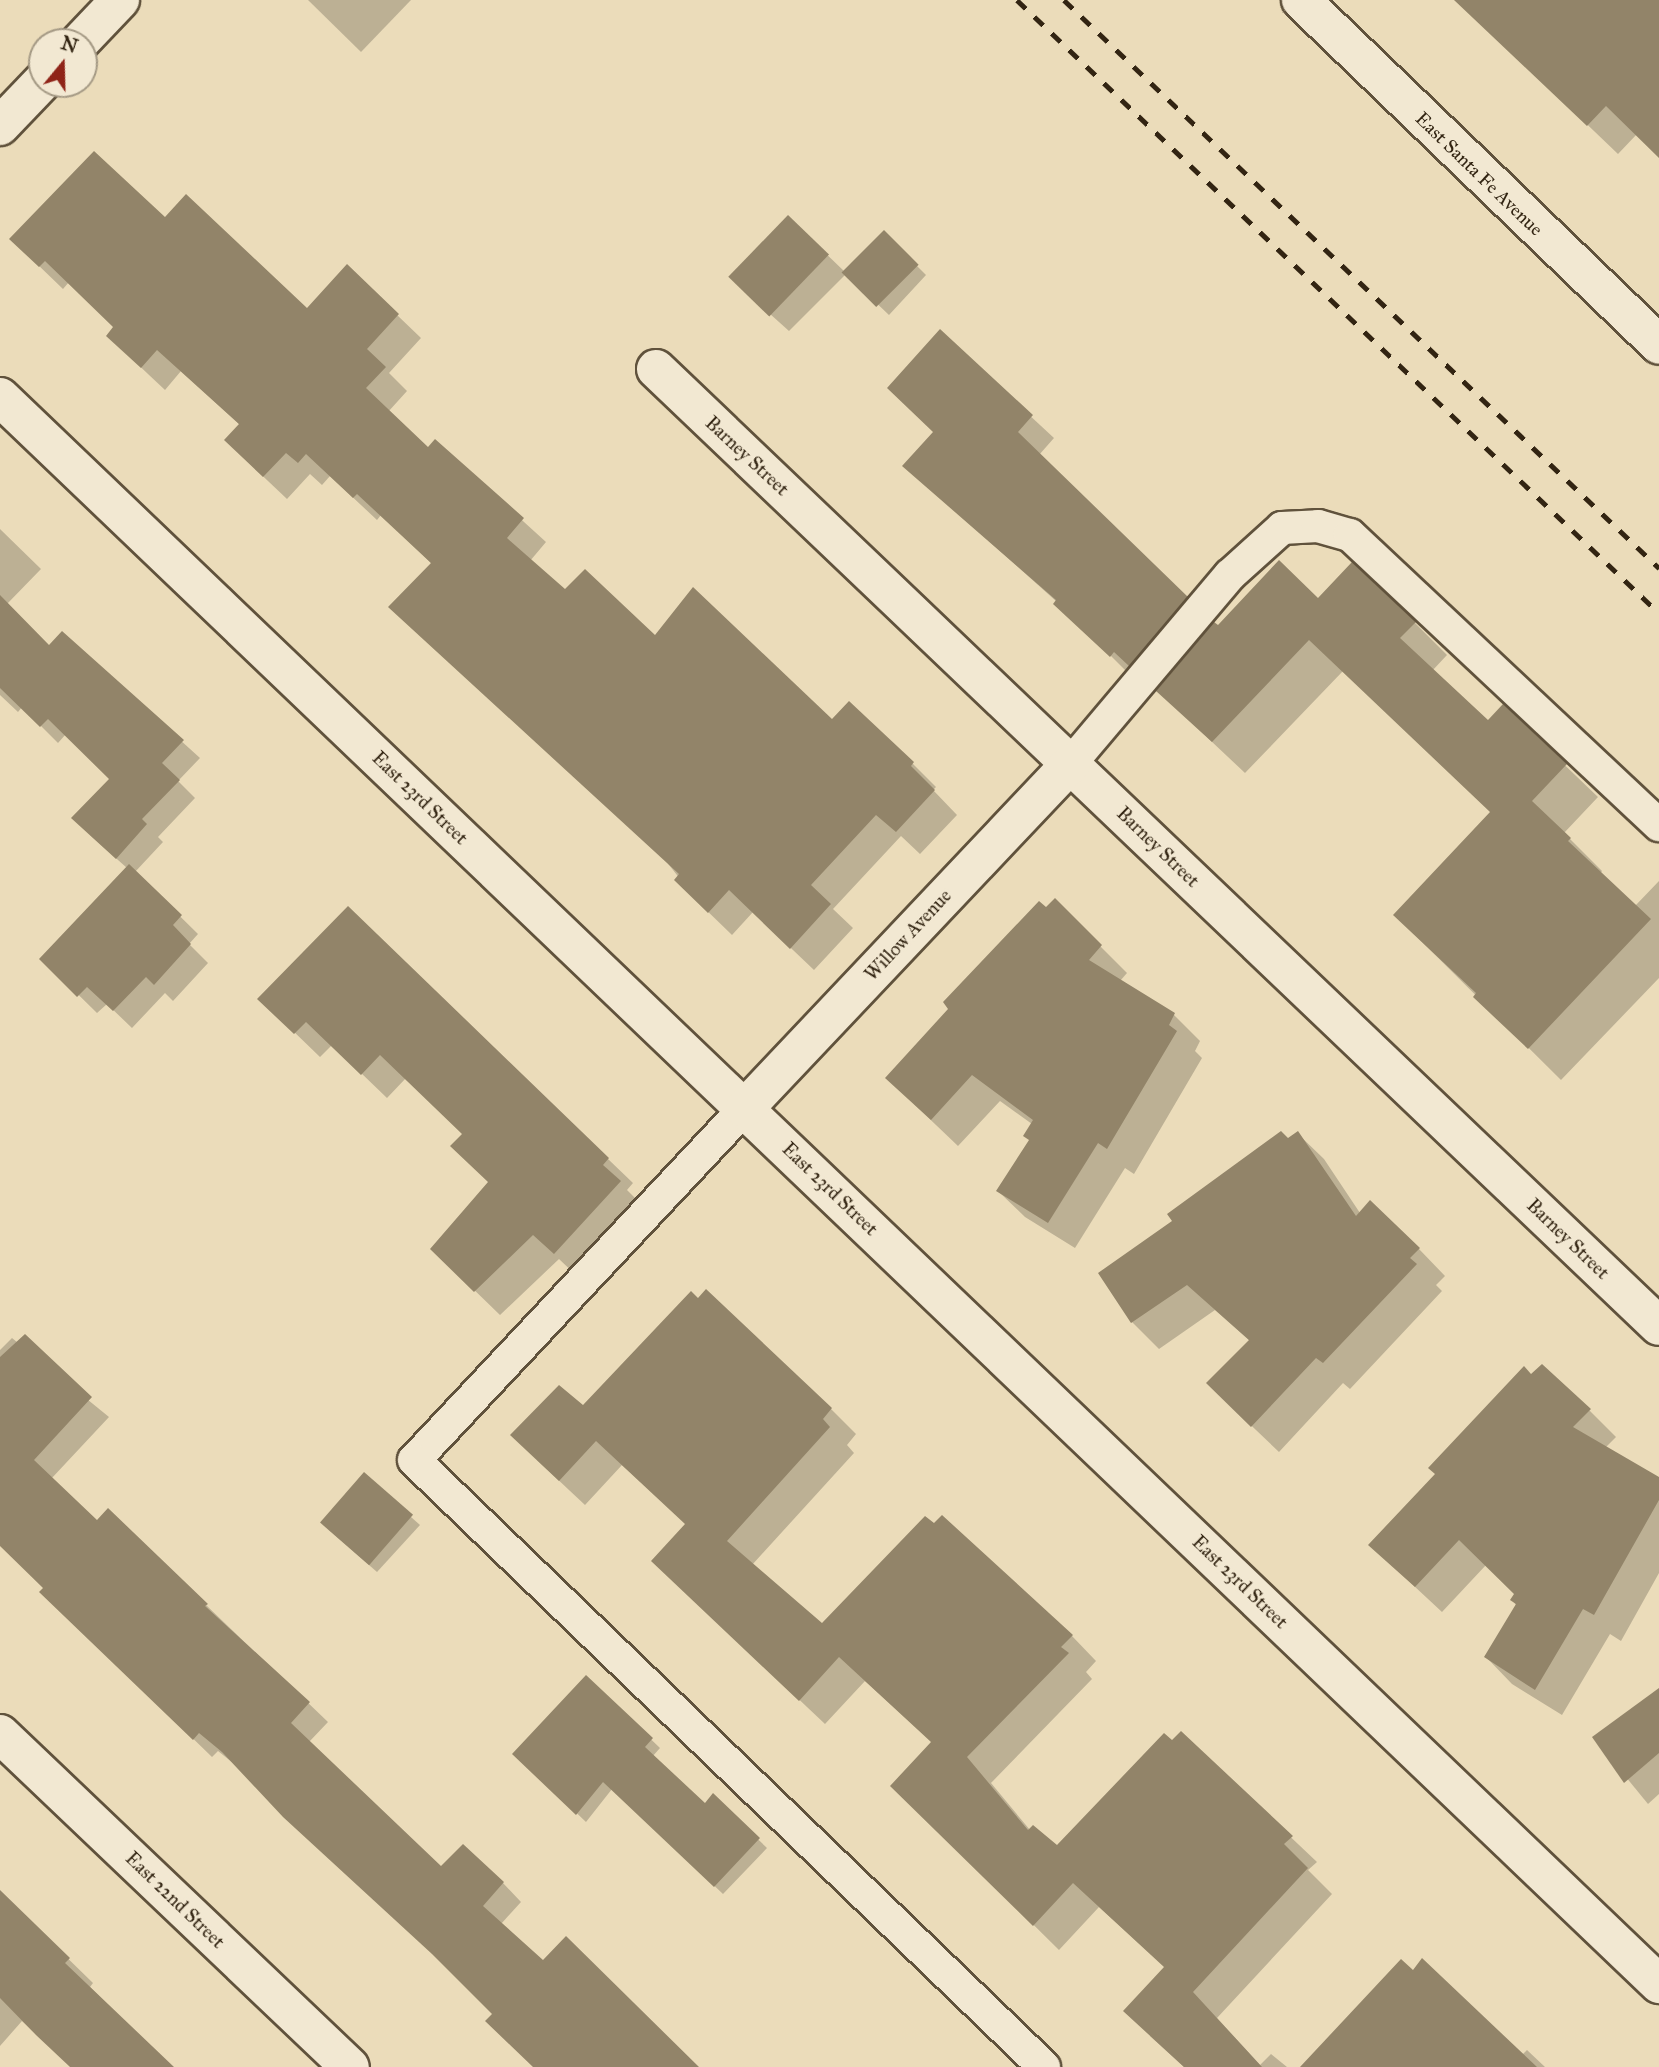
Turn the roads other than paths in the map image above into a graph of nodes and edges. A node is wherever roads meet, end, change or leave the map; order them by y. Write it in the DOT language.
graph roads {
  1 [pos="120,0"];
  2 [pos="1301,0"];
  3 [pos="93,28"];
  4 [pos="28,97"];
  5 [pos="0,126"];
  6 [pos="1659,345"];
  7 [pos="656,369"];
  8 [pos="0,397"];
  9 [pos="1071,763"];
  10 [pos="1659,825"];
  11 [pos="745,1108"];
  12 [pos="1659,1326"];
  13 [pos="0,1734"];
  14 [pos="1659,1984"];
  15 [pos="350,2067"];
  16 [pos="1044,2067"];
  1 -- 3 [label="street"];
  2 -- 6 [label="street, East Santa Fe Avenue"];
  4 -- 5 [label="street"];
  7 -- 9 [label="street, Barney Street"];
  8 -- 11 [label="street, East 23rd Street"];
  9 -- 10 [label="lane"];
  9 -- 11 [label="street, Willow Avenue"];
  9 -- 12 [label="street, Barney Street"];
  11 -- 14 [label="street, East 23rd Street"];
  11 -- 16 [label="lane"];
  13 -- 15 [label="street, East 22nd Street"];
}
